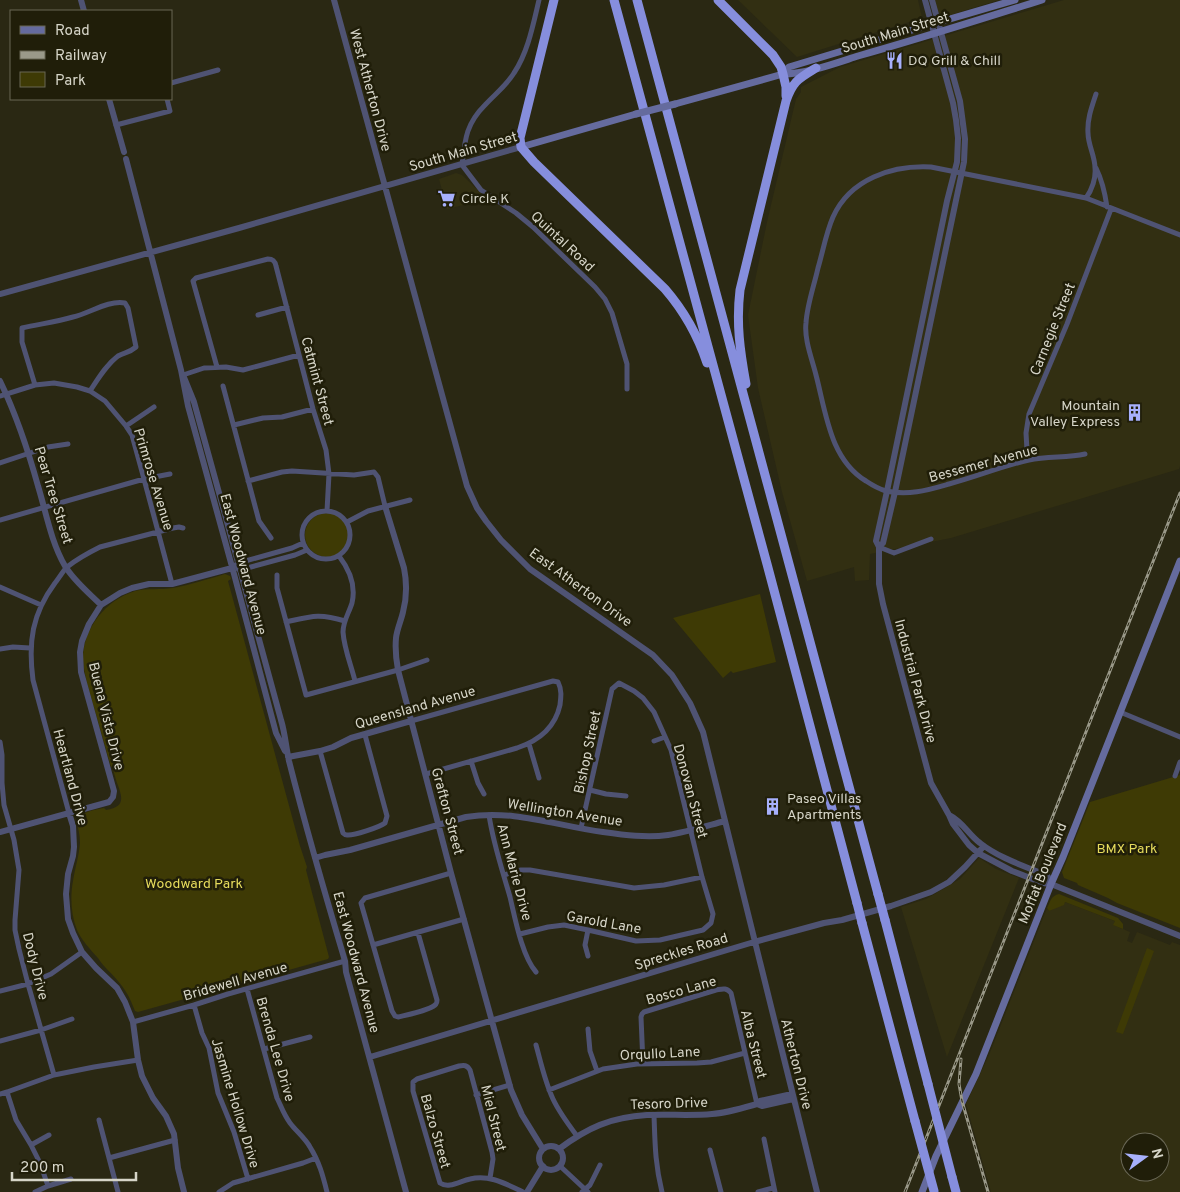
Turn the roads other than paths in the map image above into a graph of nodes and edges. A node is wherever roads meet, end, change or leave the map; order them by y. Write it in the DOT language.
graph roads {
  1 [pos="334,0"];
  2 [pos="539,0"];
  3 [pos="554,0"];
  4 [pos="614,0"];
  5 [pos="637,0"];
  6 [pos="718,0"];
  7 [pos="925,0"];
  8 [pos="932,0"];
  9 [pos="1015,0"];
  10 [pos="1033,0"];
  11 [pos="1042,0"];
  12 [pos="1026,5"];
  13 [pos="935,23"];
  14 [pos="938,32"];
  15 [pos="895,34"];
  16 [pos="832,54"];
  17 [pos="866,54"];
  18 [pos="834,63"];
  19 [pos="816,68"];
  20 [pos="218,70"];
  21 [pos="783,74"];
  22 [pos="172,83"];
  23 [pos="1096,94"];
  24 [pos="109,100"];
  25 [pos="167,100"];
  26 [pos="786,101"];
  27 [pos="116,125"];
  28 [pos="521,148"];
  29 [pos="124,152"];
  30 [pos="126,159"];
  31 [pos="462,165"];
  32 [pos="1096,167"];
  33 [pos="955,172"];
  34 [pos="962,174"];
  35 [pos="384,186"];
  36 [pos="1086,198"];
  37 [pos="1109,208"];
  38 [pos="1180,236"];
  39 [pos="940,239"];
  40 [pos="948,242"];
  41 [pos="150,252"];
  42 [pos="932,275"];
  43 [pos="940,277"];
  44 [pos="0,294"];
  45 [pos="287,307"];
  46 [pos="258,316"];
  47 [pos="299,355"];
  48 [pos="217,367"];
  49 [pos="183,375"];
  50 [pos="0,381"];
  51 [pos="35,385"];
  52 [pos="223,386"];
  53 [pos="627,389"];
  54 [pos="90,391"];
  55 [pos="3,395"];
  56 [pos="721,395"];
  57 [pos="154,407"];
  58 [pos="313,409"];
  59 [pos="751,419"];
  60 [pos="126,426"];
  61 [pos="234,426"];
  62 [pos="68,444"];
  63 [pos="29,453"];
  64 [pos="1085,454"];
  65 [pos="1028,460"];
  66 [pos="0,463"];
  67 [pos="170,474"];
  68 [pos="328,474"];
  69 [pos="144,479"];
  70 [pos="248,481"];
  71 [pos="891,492"];
  72 [pos="410,500"];
  73 [pos="385,506"];
  74 [pos="44,507"];
  75 [pos="327,511"];
  76 [pos="0,520"];
  77 [pos="347,522"];
  78 [pos="183,528"];
  79 [pos="158,532"];
  80 [pos="271,538"];
  81 [pos="932,539"];
  82 [pos="304,543"];
  83 [pos="878,547"];
  84 [pos="307,550"];
  85 [pos="339,556"];
  86 [pos="1180,562"];
  87 [pos="237,567"];
  88 [pos="66,568"];
  89 [pos="277,575"];
  90 [pos="172,584"];
  91 [pos="0,587"];
  92 [pos="41,605"];
  93 [pos="101,605"];
  94 [pos="345,621"];
  95 [pos="286,622"];
  96 [pos="30,648"];
  97 [pos="0,649"];
  98 [pos="427,660"];
  99 [pos="398,670"];
  100 [pos="355,681"];
  101 [pos="619,683"];
  102 [pos="1120,712"];
  103 [pos="411,722"];
  104 [pos="365,735"];
  105 [pos="665,737"];
  106 [pos="1180,737"];
  107 [pos="654,741"];
  108 [pos="0,742"];
  109 [pos="529,744"];
  110 [pos="320,751"];
  111 [pos="288,757"];
  112 [pos="471,761"];
  113 [pos="1180,762"];
  114 [pos="426,774"];
  115 [pos="1175,776"];
  116 [pos="539,778"];
  117 [pos="590,790"];
  118 [pos="484,794"];
  119 [pos="626,796"];
  120 [pos="69,813"];
  121 [pos="489,815"];
  122 [pos="949,815"];
  123 [pos="724,821"];
  124 [pos="439,826"];
  125 [pos="582,828"];
  126 [pos="11,829"];
  127 [pos="690,830"];
  128 [pos="0,832"];
  129 [pos="984,846"];
  130 [pos="978,853"];
  131 [pos="315,858"];
  132 [pos="451,873"];
  133 [pos="504,875"];
  134 [pos="702,878"];
  135 [pos="1051,884"];
  136 [pos="464,919"];
  137 [pos="711,923"];
  138 [pos="588,930"];
  139 [pos="418,932"];
  140 [pos="520,934"];
  141 [pos="1180,936"];
  142 [pos="754,942"];
  143 [pos="373,946"];
  144 [pos="82,952"];
  145 [pos="588,956"];
  146 [pos="344,961"];
  147 [pos="536,972"];
  148 [pos="28,984"];
  149 [pos="247,989"];
  150 [pos="728,990"];
  151 [pos="0,991"];
  152 [pos="194,1005"];
  153 [pos="72,1019"];
  154 [pos="492,1021"];
  155 [pos="132,1022"];
  156 [pos="588,1029"];
  157 [pos="41,1030"];
  158 [pos="310,1037"];
  159 [pos="0,1041"];
  160 [pos="536,1045"];
  161 [pos="264,1050"];
  162 [pos="745,1053"];
  163 [pos="370,1057"];
  164 [pos="138,1060"];
  165 [pos="644,1064"];
  166 [pos="464,1065"];
  167 [pos="597,1071"];
  168 [pos="54,1075"];
  169 [pos="510,1085"];
  170 [pos="549,1090"];
  171 [pos="7,1092"];
  172 [pos="0,1094"];
  173 [pos="476,1095"];
  174 [pos="793,1096"];
  175 [pos="757,1104"];
  176 [pos="654,1115"];
  177 [pos="100,1120"];
  178 [pos="49,1135"];
  179 [pos="577,1136"];
  180 [pos="175,1140"];
  181 [pos="764,1140"];
  182 [pos="31,1145"];
  183 [pos="543,1149"];
  184 [pos="559,1149"];
  185 [pos="710,1150"];
  186 [pos="109,1158"];
  187 [pos="316,1158"];
  188 [pos="543,1166"];
  189 [pos="560,1166"];
  190 [pos="600,1166"];
  191 [pos="490,1178"];
  192 [pos="71,1179"];
  193 [pos="248,1179"];
  194 [pos="48,1186"];
  195 [pos="774,1190"];
  196 [pos="585,1191"];
  197 [pos="934,1191"];
  198 [pos="35,1192"];
  199 [pos="118,1192"];
  200 [pos="184,1192"];
  201 [pos="219,1192"];
  202 [pos="327,1192"];
  203 [pos="406,1192"];
  204 [pos="523,1192"];
  205 [pos="527,1192"];
  206 [pos="662,1192"];
  207 [pos="721,1192"];
  208 [pos="758,1192"];
  209 [pos="816,1192"];
  210 [pos="922,1192"];
  211 [pos="956,1192"];
  1 -- 35 [label="street, West Atherton Drive"];
  2 -- 31 [label="street"];
  3 -- 28 [label="highway"];
  4 -- 56 [label="highway"];
  5 -- 59 [label="highway"];
  6 -- 21 [label="highway"];
  7 -- 13 [label="street"];
  8 -- 13 [label="street"];
  9 -- 13 [label="main road, South Main Street"];
  10 -- 12 [label="main road"];
  11 -- 12 [label="main road, South Main Street"];
  12 -- 14 [label="main road, South Main Street"];
  13 -- 14 [label="street, Industrial Park Drive"];
  13 -- 15 [label="main road, South Main Street"];
  14 -- 17 [label="main road, South Main Street"];
  14 -- 33 [label="street, Industrial Park Drive"];
  14 -- 34 [label="street, Industrial Park Drive"];
  15 -- 16 [label="main road, South Main Street"];
  15 -- 17 [label="main road"];
  16 -- 18 [label="main road"];
  16 -- 21 [label="main road, South Main Street"];
  17 -- 18 [label="main road, South Main Street"];
  18 -- 19 [label="main road, South Main Street"];
  19 -- 21 [label="main road, South Main Street"];
  19 -- 26 [label="highway"];
  20 -- 22 [label="street"];
  21 -- 26 [label="highway"];
  21 -- 28 [label="main road, South Main Street, bridge"];
  23 -- 32 [label="street"];
  24 -- 27 [label="street"];
  25 -- 27 [label="street"];
  26 -- 59 [label="highway"];
  27 -- 29 [label="street"];
  28 -- 31 [label="street, South Main Street"];
  28 -- 56 [label="highway"];
  29 -- 30 [label="street"];
  30 -- 41 [label="street, East Woodward Avenue"];
  31 -- 35 [label="street, South Main Street"];
  31 -- 53 [label="street, Quintal Road"];
  32 -- 36 [label="street"];
  32 -- 37 [label="street"];
  33 -- 34 [label="street"];
  33 -- 39 [label="street, Industrial Park Drive"];
  33 -- 71 [label="street"];
  34 -- 36 [label="street"];
  34 -- 40 [label="street, Industrial Park Drive"];
  35 -- 41 [label="street, South Main Street"];
  35 -- 123 [label="street, East Atherton Drive"];
  36 -- 37 [label="street"];
  37 -- 38 [label="street"];
  37 -- 65 [label="street, Carnegie Street"];
  39 -- 40 [label="street"];
  39 -- 42 [label="street, Industrial Park Drive"];
  40 -- 43 [label="street, Industrial Park Drive"];
  41 -- 44 [label="street, South Main Street"];
  41 -- 49 [label="street, East Woodward Avenue"];
  42 -- 43 [label="street"];
  42 -- 71 [label="street, Industrial Park Drive"];
  43 -- 71 [label="street, Industrial Park Drive"];
  45 -- 46 [label="street"];
  45 -- 47 [label="street, Catmint Street"];
  45 -- 48 [label="street, Catmint Street"];
  47 -- 48 [label="street"];
  47 -- 58 [label="street, Catmint Street"];
  48 -- 49 [label="street"];
  49 -- 87 [label="street, East Woodward Avenue"];
  50 -- 55 [label="street, Pear Tree Street"];
  51 -- 54 [label="street, Primrose Avenue"];
  51 -- 54 [label="street"];
  51 -- 55 [label="street, Primrose Avenue"];
  52 -- 61 [label="street"];
  54 -- 60 [label="street, Primrose Avenue"];
  55 -- 63 [label="street, Pear Tree Street"];
  56 -- 197 [label="highway, bridge"];
  57 -- 60 [label="street"];
  58 -- 61 [label="street"];
  58 -- 68 [label="street, Catmint Street"];
  59 -- 211 [label="highway, bridge"];
  60 -- 69 [label="street, Primrose Avenue"];
  61 -- 70 [label="street"];
  62 -- 63 [label="street"];
  63 -- 66 [label="street"];
  63 -- 74 [label="street, Pear Tree Street"];
  64 -- 65 [label="street, Bessemer Avenue"];
  65 -- 71 [label="street, Bessemer Avenue"];
  67 -- 69 [label="street"];
  68 -- 70 [label="street"];
  68 -- 73 [label="street, Grafton Street"];
  68 -- 75 [label="street, Catmint Street"];
  69 -- 74 [label="street"];
  69 -- 79 [label="street, Primrose Avenue"];
  70 -- 80 [label="street"];
  71 -- 83 [label="street, Industrial Park Drive"];
  72 -- 73 [label="street"];
  73 -- 77 [label="street"];
  73 -- 99 [label="street, Grafton Street"];
  74 -- 76 [label="street"];
  74 -- 88 [label="street, Pear Tree Street"];
  75 -- 77 [label="street"];
  75 -- 82 [label="street"];
  77 -- 85 [label="street"];
  78 -- 79 [label="street, Heartland Drive"];
  79 -- 88 [label="street, Heartland Drive"];
  79 -- 90 [label="street, Primrose Avenue"];
  81 -- 83 [label="street"];
  82 -- 84 [label="street"];
  82 -- 87 [label="street, Buena Vista Drive"];
  83 -- 122 [label="street, Industrial Park Drive"];
  84 -- 85 [label="street"];
  84 -- 87 [label="street, Buena Vista Drive"];
  85 -- 94 [label="street"];
  86 -- 102 [label="main road, Moffat Boulevard"];
  87 -- 90 [label="street, Buena Vista Drive"];
  87 -- 111 [label="street, East Woodward Avenue"];
  88 -- 92 [label="street, Heartland Drive"];
  88 -- 93 [label="street, Pear Tree Street"];
  89 -- 95 [label="street"];
  90 -- 93 [label="street, Buena Vista Drive"];
  91 -- 92 [label="street"];
  92 -- 96 [label="street, Heartland Drive"];
  93 -- 120 [label="street, Buena Vista Drive"];
  94 -- 95 [label="street"];
  94 -- 100 [label="street"];
  95 -- 100 [label="street"];
  96 -- 97 [label="street"];
  96 -- 120 [label="street, Heartland Drive"];
  98 -- 99 [label="street"];
  99 -- 100 [label="street"];
  99 -- 103 [label="street, Grafton Street"];
  101 -- 105 [label="street, Donovan Street"];
  101 -- 117 [label="street, Bishop Street"];
  102 -- 106 [label="street"];
  102 -- 135 [label="main road, Moffat Boulevard"];
  103 -- 104 [label="street, Queensland Avenue"];
  103 -- 109 [label="street, Queensland Avenue"];
  103 -- 114 [label="street, Grafton Street"];
  104 -- 110 [label="street, Queensland Avenue"];
  104 -- 110 [label="street"];
  105 -- 107 [label="street"];
  105 -- 127 [label="street, Donovan Street"];
  108 -- 126 [label="street, Dody Drive"];
  109 -- 112 [label="street"];
  109 -- 116 [label="street"];
  110 -- 111 [label="street, Queensland Avenue"];
  111 -- 131 [label="street, East Woodward Avenue"];
  112 -- 114 [label="street"];
  112 -- 118 [label="street"];
  113 -- 115 [label="street"];
  114 -- 124 [label="street, Grafton Street"];
  117 -- 119 [label="street"];
  117 -- 125 [label="street, Bishop Street"];
  120 -- 126 [label="street, Buena Vista Drive"];
  120 -- 144 [label="street, Heartland Drive"];
  121 -- 124 [label="street, Wellington Avenue"];
  121 -- 125 [label="street, Wellington Avenue"];
  121 -- 133 [label="street, Ann Marie Drive"];
  122 -- 129 [label="street, Industrial Park Drive"];
  122 -- 130 [label="street, Industrial Park Drive"];
  123 -- 127 [label="street, Wellington Avenue"];
  123 -- 142 [label="street, East Atherton Drive"];
  124 -- 131 [label="street, Wellington Avenue"];
  124 -- 132 [label="street, Grafton Street"];
  125 -- 127 [label="street, Wellington Avenue"];
  126 -- 128 [label="street, Buena Vista Drive"];
  126 -- 148 [label="street, Dody Drive"];
  127 -- 134 [label="street, Donovan Street"];
  129 -- 130 [label="street, Spreckles Road"];
  129 -- 135 [label="street, Industrial Park Drive"];
  130 -- 135 [label="street, Industrial Park Drive"];
  130 -- 142 [label="street, Spreckles Road"];
  131 -- 146 [label="street, East Woodward Avenue"];
  132 -- 136 [label="street, Grafton Street"];
  132 -- 143 [label="street"];
  133 -- 134 [label="street"];
  133 -- 140 [label="street, Ann Marie Drive"];
  134 -- 137 [label="street, Donovan Street"];
  135 -- 141 [label="street"];
  135 -- 210 [label="main road, Moffat Boulevard"];
  136 -- 139 [label="street"];
  136 -- 154 [label="street, Grafton Street"];
  137 -- 138 [label="street, Garold Lane"];
  138 -- 140 [label="street, Garold Lane"];
  138 -- 145 [label="street"];
  139 -- 143 [label="street"];
  139 -- 143 [label="street"];
  140 -- 147 [label="street, Ann Marie Drive"];
  142 -- 154 [label="street, Spreckles Road"];
  142 -- 174 [label="street, Atherton Drive"];
  144 -- 148 [label="street"];
  144 -- 155 [label="street, Heartland Drive"];
  146 -- 149 [label="street, Bridewell Avenue"];
  146 -- 163 [label="street, East Woodward Avenue"];
  148 -- 151 [label="street"];
  148 -- 157 [label="street, Dody Drive"];
  149 -- 152 [label="street, Bridewell Avenue"];
  149 -- 161 [label="street, Brenda Lee Drive"];
  150 -- 162 [label="street, Alba Street"];
  150 -- 165 [label="street, Bosco Lane"];
  152 -- 155 [label="street, Bridewell Avenue"];
  152 -- 193 [label="street, Jasmine Hollow Drive"];
  153 -- 157 [label="street"];
  154 -- 163 [label="street, Spreckles Road"];
  154 -- 169 [label="street, Grafton Street"];
  155 -- 164 [label="street, Heartland Drive"];
  156 -- 167 [label="street"];
  157 -- 159 [label="street"];
  157 -- 168 [label="street, Dody Drive"];
  158 -- 161 [label="street"];
  160 -- 170 [label="street"];
  161 -- 187 [label="street, Brenda Lee Drive"];
  162 -- 165 [label="street, Orqullo Lane"];
  162 -- 175 [label="street, Alba Street"];
  163 -- 203 [label="street, East Woodward Avenue"];
  164 -- 168 [label="street"];
  164 -- 180 [label="street, Heartland Drive"];
  165 -- 167 [label="street, Orqullo Lane"];
  166 -- 173 [label="street, Miel Street"];
  166 -- 191 [label="street, Balzo Street"];
  167 -- 170 [label="street, Orqullo Lane"];
  168 -- 171 [label="street"];
  169 -- 173 [label="street"];
  169 -- 183 [label="street, Grafton Street"];
  170 -- 179 [label="street"];
  171 -- 172 [label="street"];
  171 -- 182 [label="street"];
  173 -- 191 [label="street, Miel Street"];
  174 -- 175 [label="street, Tesoro Drive"];
  174 -- 209 [label="street, Atherton Drive"];
  175 -- 176 [label="street, Tesoro Drive"];
  176 -- 179 [label="street, Tesoro Drive"];
  176 -- 206 [label="street"];
  177 -- 186 [label="street"];
  178 -- 182 [label="street"];
  179 -- 184 [label="street, Tesoro Drive"];
  180 -- 186 [label="street"];
  180 -- 200 [label="street, Heartland Drive"];
  181 -- 195 [label="street"];
  182 -- 194 [label="street"];
  183 -- 184 [label="street"];
  183 -- 188 [label="street"];
  184 -- 189 [label="street"];
  185 -- 207 [label="street"];
  186 -- 199 [label="street"];
  187 -- 193 [label="street"];
  187 -- 202 [label="street, Brenda Lee Drive"];
  188 -- 189 [label="street"];
  188 -- 205 [label="street"];
  189 -- 196 [label="street"];
  190 -- 196 [label="street"];
  191 -- 204 [label="street"];
  192 -- 194 [label="street"];
  193 -- 201 [label="street"];
  194 -- 198 [label="street"];
  195 -- 208 [label="street"];
}
